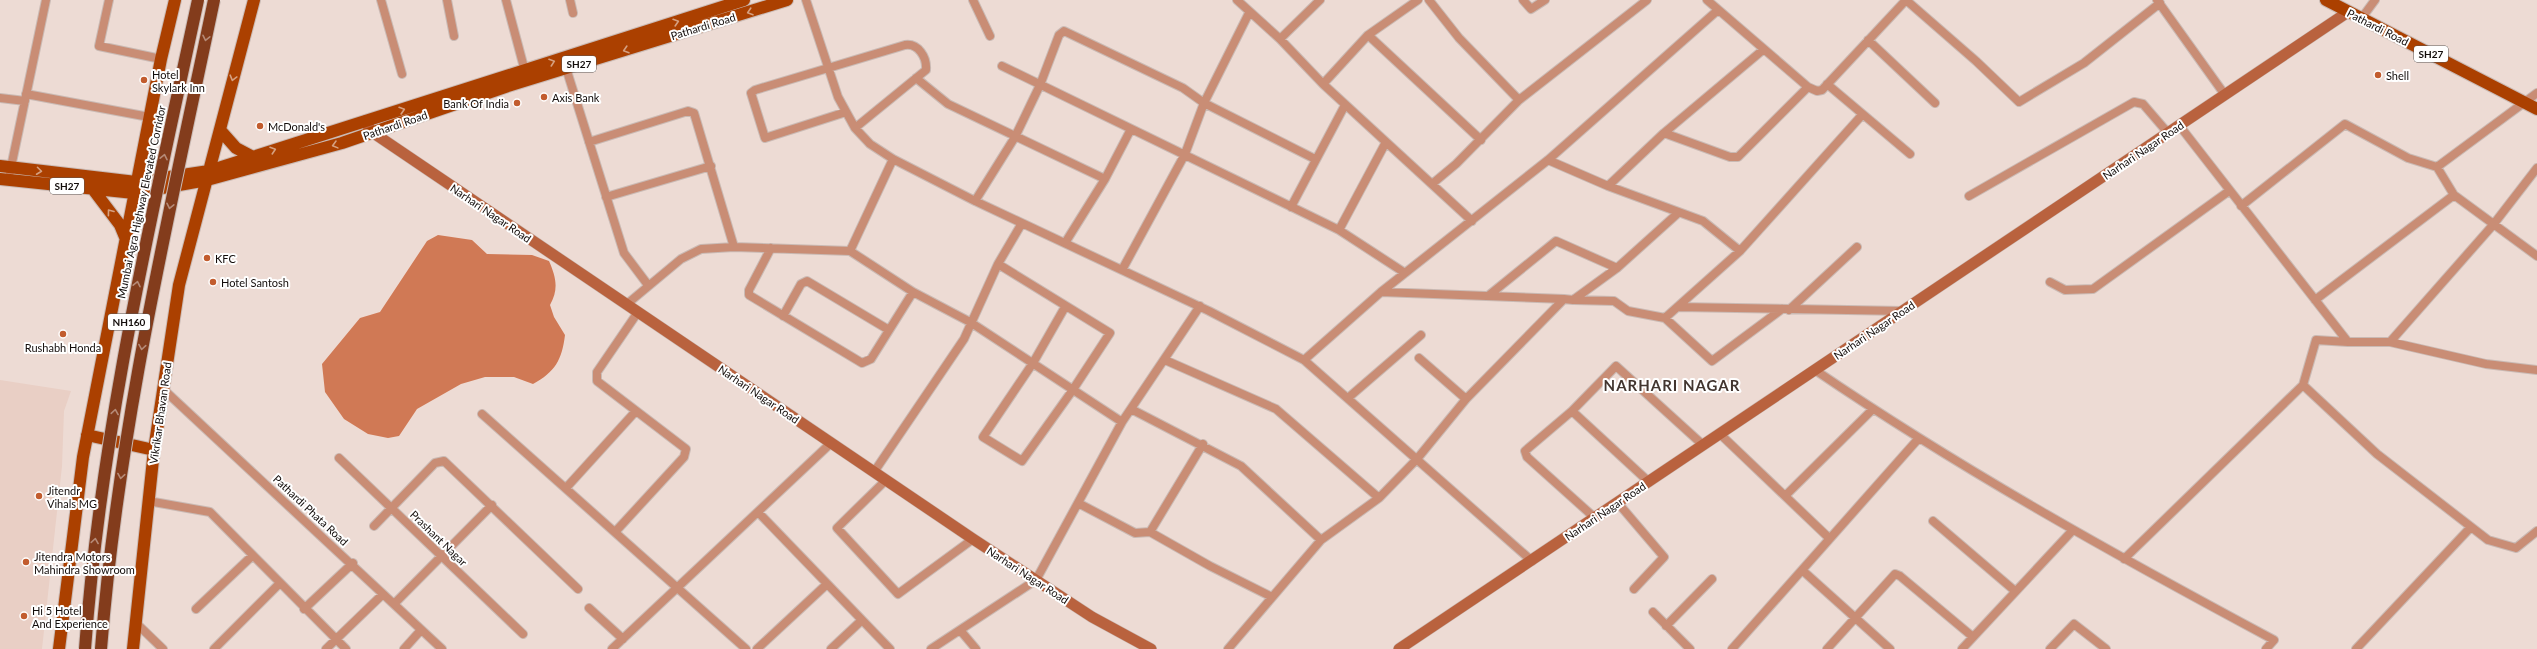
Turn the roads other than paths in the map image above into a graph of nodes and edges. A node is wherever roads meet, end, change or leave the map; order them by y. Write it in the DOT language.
graph roads {
  1 [pos="46,0"];
  2 [pos="109,0"];
  3 [pos="176,0"];
  4 [pos="198,0"];
  5 [pos="214,0"];
  6 [pos="254,0"];
  7 [pos="381,0"];
  8 [pos="447,0"];
  9 [pos="506,0"];
  10 [pos="570,0"];
  11 [pos="744,0"];
  12 [pos="787,0"];
  13 [pos="806,0"];
  14 [pos="973,0"];
  15 [pos="1237,0"];
  16 [pos="1320,0"];
  17 [pos="1418,0"];
  18 [pos="1441,0"];
  19 [pos="1523,0"];
  20 [pos="1545,0"];
  21 [pos="1647,0"];
  22 [pos="1707,0"];
  23 [pos="1906,0"];
  24 [pos="2326,0"];
  25 [pos="2375,0"];
  26 [pos="2159,1"];
  27 [pos="1431,3"];
  28 [pos="1718,10"];
  29 [pos="2348,12"];
  30 [pos="573,13"];
  31 [pos="1249,13"];
  32 [pos="2361,19"];
  33 [pos="1368,35"];
  34 [pos="454,36"];
  35 [pos="990,36"];
  36 [pos="1280,38"];
  37 [pos="1868,40"];
  38 [pos="1764,49"];
  39 [pos="161,60"];
  40 [pos="1002,66"];
  41 [pos="566,68"];
  42 [pos="828,68"];
  43 [pos="402,74"];
  44 [pos="526,76"];
  45 [pos="916,78"];
  46 [pos="1324,84"];
  47 [pos="1827,84"];
  48 [pos="1040,85"];
  49 [pos="1808,87"];
  50 [pos="2537,93"];
  51 [pos="2225,95"];
  52 [pos="0,98"];
  53 [pos="26,98"];
  54 [pos="1520,100"];
  55 [pos="1204,103"];
  56 [pos="1935,103"];
  57 [pos="2526,103"];
  58 [pos="1345,105"];
  59 [pos="2537,109"];
  60 [pos="846,112"];
  61 [pos="1862,115"];
  62 [pos="149,117"];
  63 [pos="365,121"];
  64 [pos="2179,125"];
  65 [pos="855,128"];
  66 [pos="1132,129"];
  67 [pos="220,130"];
  68 [pos="372,132"];
  69 [pos="1664,133"];
  70 [pos="2168,133"];
  71 [pos="1015,137"];
  72 [pos="1481,140"];
  73 [pos="589,142"];
  74 [pos="1386,142"];
  75 [pos="1185,154"];
  76 [pos="1910,154"];
  77 [pos="253,157"];
  78 [pos="1316,158"];
  79 [pos="893,159"];
  80 [pos="1548,160"];
  81 [pos="711,166"];
  82 [pos="6,167"];
  83 [pos="2437,167"];
  84 [pos="2537,168"];
  85 [pos="208,175"];
  86 [pos="1106,179"];
  87 [pos="4,180"];
  88 [pos="1432,184"];
  89 [pos="1608,186"];
  90 [pos="135,187"];
  91 [pos="92,188"];
  92 [pos="2229,191"];
  93 [pos="2454,195"];
  94 [pos="1969,196"];
  95 [pos="606,197"];
  96 [pos="975,201"];
  97 [pos="2241,206"];
  98 [pos="1291,207"];
  99 [pos="1677,214"];
  100 [pos="1472,221"];
  101 [pos="1022,223"];
  102 [pos="2493,225"];
  103 [pos="1339,230"];
  104 [pos="125,237"];
  105 [pos="1065,243"];
  106 [pos="1857,246"];
  107 [pos="734,247"];
  108 [pos="772,248"];
  109 [pos="850,251"];
  110 [pos="1740,251"];
  111 [pos="2537,256"];
  112 [pos="998,264"];
  113 [pos="1617,268"];
  114 [pos="1122,270"];
  115 [pos="1405,273"];
  116 [pos="2050,282"];
  117 [pos="648,285"];
  118 [pos="913,292"];
  119 [pos="1381,292"];
  120 [pos="1488,296"];
  121 [pos="1564,299"];
  122 [pos="1573,300"];
  123 [pos="2315,300"];
  124 [pos="627,304"];
  125 [pos="1200,306"];
  126 [pos="1065,307"];
  127 [pos="1678,307"];
  128 [pos="1785,309"];
  129 [pos="1903,311"];
  130 [pos="638,312"];
  131 [pos="783,316"];
  132 [pos="1665,318"];
  133 [pos="970,322"];
  134 [pos="889,330"];
  135 [pos="1421,335"];
  136 [pos="2348,342"];
  137 [pos="2390,342"];
  138 [pos="1419,358"];
  139 [pos="1165,360"];
  140 [pos="1304,360"];
  141 [pos="1033,363"];
  142 [pos="1815,370"];
  143 [pos="2537,370"];
  144 [pos="2303,385"];
  145 [pos="163,389"];
  146 [pos="1072,391"];
  147 [pos="1348,398"];
  148 [pos="1466,399"];
  149 [pos="1131,409"];
  150 [pos="1873,409"];
  151 [pos="1572,411"];
  152 [pos="635,412"];
  153 [pos="482,414"];
  154 [pos="1122,422"];
  155 [pos="1720,434"];
  156 [pos="87,435"];
  157 [pos="1919,438"];
  158 [pos="831,443"];
  159 [pos="1203,444"];
  160 [pos="1703,445"];
  161 [pos="154,450"];
  162 [pos="339,458"];
  163 [pos="1417,459"];
  164 [pos="874,472"];
  165 [pos="886,480"];
  166 [pos="1649,482"];
  167 [pos="566,488"];
  168 [pos="1785,496"];
  169 [pos="1379,498"];
  170 [pos="148,501"];
  171 [pos="1078,503"];
  172 [pos="1618,503"];
  173 [pos="492,505"];
  174 [pos="391,507"];
  175 [pos="758,512"];
  176 [pos="1595,518"];
  177 [pos="1933,521"];
  178 [pos="374,526"];
  179 [pos="2471,527"];
  180 [pos="2537,530"];
  181 [pos="616,531"];
  182 [pos="2072,531"];
  183 [pos="1150,532"];
  184 [pos="1829,538"];
  185 [pos="973,539"];
  186 [pos="1321,540"];
  187 [pos="252,556"];
  188 [pos="442,556"];
  189 [pos="2124,560"];
  190 [pos="1532,561"];
  191 [pos="353,564"];
  192 [pos="1802,570"];
  193 [pos="1712,579"];
  194 [pos="1036,580"];
  195 [pos="279,584"];
  196 [pos="827,584"];
  197 [pos="678,587"];
  198 [pos="578,589"];
  199 [pos="1634,589"];
  200 [pos="2016,591"];
  201 [pos="383,594"];
  202 [pos="1272,597"];
  203 [pos="394,604"];
  204 [pos="589,608"];
  205 [pos="196,609"];
  206 [pos="304,609"];
  207 [pos="1653,612"];
  208 [pos="1855,617"];
  209 [pos="862,620"];
  210 [pos="136,622"];
  211 [pos="1666,626"];
  212 [pos="421,630"];
  213 [pos="960,630"];
  214 [pos="523,634"];
  215 [pos="1973,637"];
  216 [pos="336,639"];
  217 [pos="623,639"];
  218 [pos="59,649"];
  219 [pos="85,649"];
  220 [pos="101,649"];
  221 [pos="133,649"];
  222 [pos="163,649"];
  223 [pos="214,649"];
  224 [pos="326,649"];
  225 [pos="346,649"];
  226 [pos="404,649"];
  227 [pos="442,649"];
  228 [pos="612,649"];
  229 [pos="746,649"];
  230 [pos="757,649"];
  231 [pos="831,649"];
  232 [pos="890,649"];
  233 [pos="931,649"];
  234 [pos="976,649"];
  235 [pos="1151,649"];
  236 [pos="1228,649"];
  237 [pos="1399,649"];
  238 [pos="1690,649"];
  239 [pos="1732,649"];
  240 [pos="1827,649"];
  241 [pos="1890,649"];
  242 [pos="1962,649"];
  243 [pos="2050,649"];
  244 [pos="2106,649"];
  245 [pos="2266,649"];
  246 [pos="2356,649"];
  1 -- 53 [label="street"];
  2 -- 39 [label="street"];
  3 -- 39 [label="main road"];
  219 -- 4 [label="highway, Mumbai Agra Highway Elevated Corridor / NH160, one-way, bridge"];
  5 -- 220 [label="highway, NH160, one-way, bridge"];
  6 -- 67 [label="main road, Vikrikar Bhavan Road, one-way"];
  7 -- 43 [label="street"];
  8 -- 34 [label="street"];
  9 -- 44 [label="street"];
  10 -- 30 [label="street"];
  44 -- 11 [label="main road, one-way"];
  12 -- 41 [label="main road, Pathardi Road / SH27, one-way"];
  13 -- 42 [label="street"];
  14 -- 35 [label="street"];
  15 -- 31 [label="street"];
  16 -- 36 [label="street"];
  17 -- 33 [label="street"];
  18 -- 27 [label="street"];
  19 -- 20 [label="street"];
  21 -- 54 [label="street"];
  22 -- 28 [label="street"];
  23 -- 26 [label="street"];
  23 -- 37 [label="street"];
  24 -- 29 [label="main road, Pathardi Road / SH27"];
  25 -- 32 [label="street"];
  26 -- 51 [label="street"];
  27 -- 54 [label="street"];
  28 -- 38 [label="street"];
  28 -- 80 [label="street"];
  29 -- 32 [label="main road, Pathardi Road / SH27"];
  29 -- 51 [label="street, Narhari Nagar Road"];
  31 -- 36 [label="street"];
  31 -- 55 [label="street"];
  32 -- 57 [label="main road, Pathardi Road / SH27"];
  33 -- 46 [label="street"];
  33 -- 72 [label="street"];
  36 -- 46 [label="street"];
  37 -- 47 [label="street"];
  37 -- 56 [label="street"];
  38 -- 49 [label="street"];
  38 -- 69 [label="street"];
  39 -- 62 [label="main road"];
  40 -- 48 [label="street"];
  41 -- 44 [label="main road, Pathardi Road / SH27"];
  41 -- 73 [label="street"];
  42 -- 45 [label="street"];
  42 -- 60 [label="street"];
  42 -- 60 [label="street"];
  63 -- 44 [label="main road, one-way"];
  44 -- 68 [label="main road, Pathardi Road / SH27"];
  45 -- 65 [label="street"];
  45 -- 71 [label="street"];
  46 -- 58 [label="street"];
  47 -- 49 [label="street"];
  47 -- 61 [label="street"];
  48 -- 55 [label="street"];
  48 -- 66 [label="street"];
  48 -- 71 [label="street"];
  49 -- 69 [label="street"];
  50 -- 57 [label="street"];
  51 -- 64 [label="street, Narhari Nagar Road"];
  52 -- 53 [label="street"];
  53 -- 62 [label="street"];
  53 -- 82 [label="street"];
  54 -- 72 [label="street"];
  55 -- 75 [label="street"];
  55 -- 78 [label="street"];
  57 -- 59 [label="main road, Pathardi Road / SH27"];
  57 -- 83 [label="street"];
  58 -- 74 [label="street"];
  58 -- 78 [label="street"];
  60 -- 65 [label="street"];
  61 -- 76 [label="street"];
  61 -- 110 [label="street"];
  62 -- 90 [label="main road"];
  63 -- 68 [label="street"];
  77 -- 63 [label="main road, one-way"];
  64 -- 70 [label="street, Narhari Nagar Road"];
  64 -- 92 [label="street"];
  65 -- 79 [label="street"];
  66 -- 75 [label="street"];
  66 -- 86 [label="street"];
  67 -- 77 [label="main road"];
  67 -- 85 [label="main road, Vikrikar Bhavan Road"];
  68 -- 85 [label="main road, Pathardi Road / SH27, one-way"];
  68 -- 124 [label="street, Narhari Nagar Road"];
  69 -- 89 [label="street"];
  70 -- 94 [label="street"];
  70 -- 129 [label="street, Narhari Nagar Road"];
  71 -- 86 [label="street"];
  71 -- 96 [label="street"];
  72 -- 88 [label="street"];
  73 -- 81 [label="street"];
  73 -- 95 [label="street"];
  74 -- 88 [label="street"];
  74 -- 103 [label="street"];
  75 -- 98 [label="street"];
  75 -- 114 [label="street"];
  77 -- 85 [label="main road"];
  78 -- 98 [label="street"];
  79 -- 96 [label="street"];
  79 -- 109 [label="street"];
  80 -- 89 [label="street"];
  80 -- 100 [label="street"];
  81 -- 95 [label="street"];
  81 -- 107 [label="street"];
  82 -- 87 [label="street"];
  82 -- 90 [label="main road, one-way"];
  83 -- 93 [label="street"];
  83 -- 97 [label="street"];
  84 -- 102 [label="street"];
  85 -- 90 [label="main road, SH27 / SH27"];
  85 -- 145 [label="main road, Vikrikar Bhavan Road"];
  86 -- 105 [label="street"];
  87 -- 91 [label="main road, SH27 / SH27"];
  88 -- 100 [label="street"];
  89 -- 99 [label="street"];
  90 -- 91 [label="main road, SH27 / SH27"];
  90 -- 104 [label="main road"];
  104 -- 91 [label="main road, one-way"];
  92 -- 97 [label="street"];
  92 -- 116 [label="street"];
  93 -- 102 [label="street"];
  93 -- 123 [label="street"];
  95 -- 117 [label="street"];
  96 -- 101 [label="street"];
  97 -- 123 [label="street"];
  98 -- 103 [label="street"];
  99 -- 110 [label="street"];
  99 -- 113 [label="street"];
  100 -- 115 [label="street"];
  101 -- 105 [label="street"];
  101 -- 112 [label="street"];
  102 -- 111 [label="street"];
  102 -- 137 [label="street"];
  103 -- 115 [label="street"];
  104 -- 156 [label="main road"];
  105 -- 114 [label="street"];
  106 -- 128 [label="street"];
  107 -- 108 [label="street"];
  107 -- 117 [label="street"];
  108 -- 109 [label="street"];
  108 -- 131 [label="street"];
  109 -- 118 [label="street"];
  110 -- 127 [label="street"];
  112 -- 126 [label="street"];
  112 -- 133 [label="street"];
  113 -- 120 [label="street"];
  113 -- 122 [label="street"];
  114 -- 125 [label="street"];
  115 -- 119 [label="street"];
  117 -- 124 [label="street"];
  118 -- 133 [label="street"];
  118 -- 134 [label="street"];
  119 -- 120 [label="street"];
  119 -- 140 [label="street"];
  120 -- 121 [label="street"];
  121 -- 122 [label="street"];
  121 -- 148 [label="street"];
  122 -- 132 [label="street"];
  123 -- 136 [label="street"];
  124 -- 130 [label="street, Narhari Nagar Road"];
  125 -- 139 [label="street"];
  125 -- 140 [label="street"];
  126 -- 141 [label="street"];
  126 -- 146 [label="street"];
  127 -- 128 [label="street"];
  127 -- 132 [label="street"];
  128 -- 129 [label="street"];
  128 -- 132 [label="street"];
  129 -- 142 [label="street, Narhari Nagar Road"];
  130 -- 152 [label="street"];
  130 -- 158 [label="street, Narhari Nagar Road"];
  131 -- 134 [label="street"];
  131 -- 134 [label="street"];
  133 -- 141 [label="street"];
  133 -- 164 [label="street"];
  135 -- 147 [label="street"];
  136 -- 137 [label="street"];
  136 -- 144 [label="street"];
  137 -- 143 [label="street"];
  138 -- 148 [label="street"];
  139 -- 149 [label="street"];
  139 -- 169 [label="street"];
  140 -- 147 [label="street"];
  141 -- 146 [label="street"];
  141 -- 146 [label="street"];
  142 -- 150 [label="street"];
  142 -- 155 [label="street, Narhari Nagar Road"];
  144 -- 179 [label="street"];
  144 -- 189 [label="street"];
  145 -- 161 [label="main road, Vikrikar Bhavan Road"];
  145 -- 191 [label="street, Pathardi Phata Road"];
  146 -- 154 [label="street"];
  147 -- 163 [label="street"];
  148 -- 163 [label="street"];
  149 -- 154 [label="street"];
  149 -- 159 [label="street"];
  150 -- 157 [label="street"];
  150 -- 168 [label="street"];
  151 -- 160 [label="street"];
  151 -- 166 [label="street"];
  151 -- 176 [label="street"];
  152 -- 167 [label="street"];
  152 -- 181 [label="street"];
  153 -- 167 [label="street"];
  154 -- 171 [label="street"];
  155 -- 160 [label="street, Narhari Nagar Road"];
  155 -- 168 [label="street"];
  156 -- 161 [label="main road"];
  156 -- 218 [label="main road"];
  157 -- 182 [label="street"];
  157 -- 184 [label="street"];
  158 -- 164 [label="street, Narhari Nagar Road"];
  158 -- 175 [label="street"];
  159 -- 183 [label="street"];
  159 -- 186 [label="street"];
  160 -- 166 [label="street, Narhari Nagar Road"];
  161 -- 170 [label="main road, Vikrikar Bhavan Road"];
  162 -- 174 [label="street, Prashant Nagar"];
  163 -- 169 [label="street"];
  163 -- 190 [label="street"];
  164 -- 165 [label="street, Narhari Nagar Road"];
  165 -- 185 [label="street, Narhari Nagar Road"];
  165 -- 185 [label="street"];
  166 -- 172 [label="street, Narhari Nagar Road"];
  167 -- 181 [label="street"];
  168 -- 184 [label="street"];
  169 -- 186 [label="street"];
  170 -- 187 [label="street"];
  170 -- 210 [label="main road, Vikrikar Bhavan Road"];
  171 -- 183 [label="street"];
  171 -- 194 [label="street"];
  172 -- 176 [label="street, Narhari Nagar Road"];
  172 -- 199 [label="street"];
  173 -- 174 [label="street"];
  173 -- 188 [label="street"];
  173 -- 198 [label="street"];
  174 -- 178 [label="street"];
  174 -- 188 [label="street, Prashant Nagar"];
  175 -- 196 [label="street"];
  175 -- 197 [label="street"];
  176 -- 190 [label="street, Narhari Nagar Road"];
  177 -- 200 [label="street"];
  179 -- 180 [label="street"];
  179 -- 246 [label="street"];
  181 -- 197 [label="street"];
  182 -- 189 [label="street"];
  182 -- 200 [label="street"];
  183 -- 202 [label="street"];
  184 -- 192 [label="street"];
  185 -- 194 [label="street, Narhari Nagar Road"];
  186 -- 202 [label="street"];
  187 -- 195 [label="street"];
  187 -- 205 [label="street"];
  188 -- 203 [label="street"];
  188 -- 214 [label="street, Prashant Nagar"];
  189 -- 245 [label="street"];
  190 -- 237 [label="street, Narhari Nagar Road"];
  191 -- 201 [label="street, Pathardi Phata Road"];
  191 -- 206 [label="street"];
  192 -- 208 [label="street"];
  192 -- 239 [label="street"];
  193 -- 211 [label="street"];
  194 -- 213 [label="street"];
  194 -- 235 [label="street, Narhari Nagar Road"];
  195 -- 206 [label="street"];
  195 -- 223 [label="street"];
  196 -- 209 [label="street"];
  196 -- 230 [label="street"];
  197 -- 217 [label="street"];
  197 -- 229 [label="street"];
  200 -- 215 [label="street"];
  201 -- 203 [label="street, Pathardi Phata Road"];
  201 -- 216 [label="street"];
  202 -- 236 [label="street"];
  203 -- 212 [label="street, Pathardi Phata Road"];
  204 -- 217 [label="street"];
  206 -- 216 [label="street"];
  207 -- 211 [label="street"];
  208 -- 215 [label="street"];
  208 -- 240 [label="street"];
  208 -- 241 [label="street"];
  209 -- 231 [label="street"];
  209 -- 232 [label="street"];
  210 -- 221 [label="main road, Vikrikar Bhavan Road"];
  210 -- 222 [label="street"];
  211 -- 238 [label="street"];
  212 -- 226 [label="street"];
  212 -- 227 [label="street, Pathardi Phata Road"];
  213 -- 233 [label="street"];
  213 -- 234 [label="street"];
  215 -- 242 [label="street"];
  216 -- 224 [label="street"];
  216 -- 225 [label="street"];
  217 -- 228 [label="street"];
  243 -- 244 [label="street"];
}
